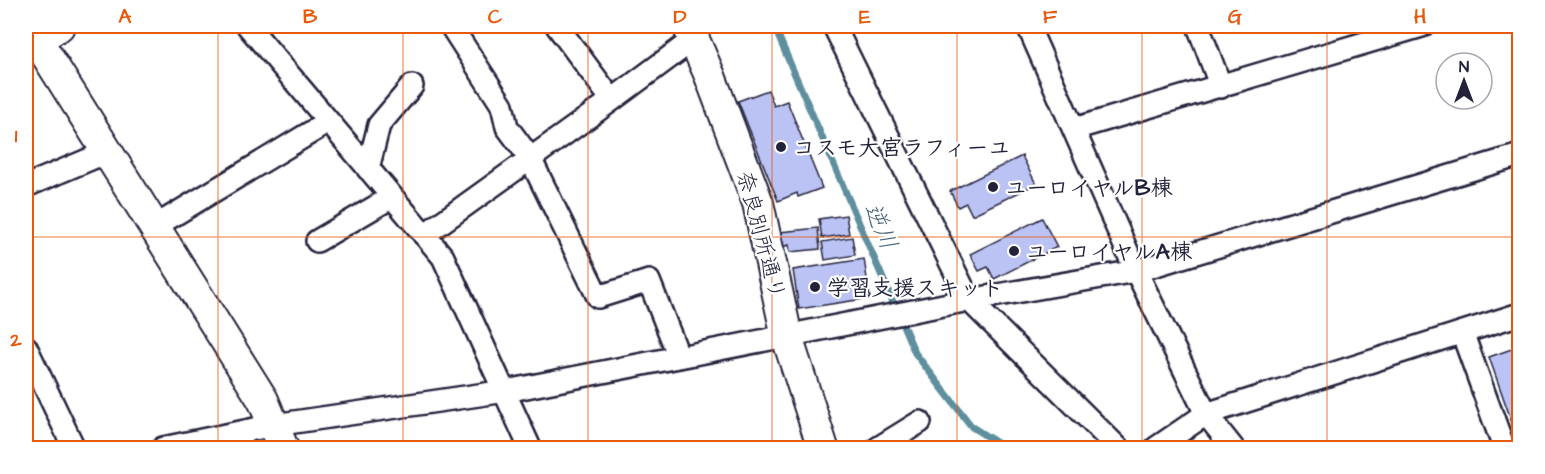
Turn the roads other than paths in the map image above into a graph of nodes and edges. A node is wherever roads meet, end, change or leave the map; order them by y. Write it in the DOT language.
graph roads {
  1 [pos="248,26"];
  2 [pos="451,26"];
  3 [pos="557,26"];
  4 [pos="834,26"];
  5 [pos="1028,26"];
  6 [pos="1198,26"];
  7 [pos="1422,26"];
  8 [pos="691,32"];
  9 [pos="46,33"];
  10 [pos="412,86"];
  11 [pos="1221,87"];
  12 [pos="612,100"];
  13 [pos="328,122"];
  14 [pos="1074,129"];
  15 [pos="107,152"];
  16 [pos="1520,155"];
  17 [pos="530,158"];
  18 [pos="368,169"];
  19 [pos="26,186"];
  20 [pos="392,198"];
  21 [pos="153,227"];
  22 [pos="424,235"];
  23 [pos="317,241"];
  24 [pos="1136,271"];
  25 [pos="969,300"];
  26 [pos="1520,314"];
  27 [pos="1462,332"];
  28 [pos="787,337"];
  29 [pos="26,347"];
  30 [pos="679,357"];
  31 [pos="32,377"];
  32 [pos="506,391"];
  33 [pos="1206,414"];
  34 [pos="920,422"];
  35 [pos="279,437"];
  36 [pos="74,448"];
  37 [pos="164,448"];
  38 [pos="530,448"];
  39 [pos="823,448"];
  40 [pos="878,448"];
  41 [pos="1118,448"];
  42 [pos="1156,448"];
  43 [pos="1233,448"];
  44 [pos="1504,448"];
  1 -- 13 [label="street"];
  2 -- 17 [label="street"];
  3 -- 12 [label="street"];
  4 -- 25 [label="street"];
  5 -- 14 [label="street"];
  6 -- 11 [label="street"];
  7 -- 11 [label="street"];
  8 -- 12 [label="street"];
  8 -- 28 [label="street, 奈良別所通り"];
  9 -- 15 [label="street"];
  10 -- 18 [label="street"];
  11 -- 14 [label="street"];
  12 -- 17 [label="street"];
  13 -- 18 [label="street"];
  13 -- 21 [label="street"];
  14 -- 24 [label="street"];
  15 -- 19 [label="street"];
  15 -- 21 [label="street"];
  16 -- 24 [label="street"];
  17 -- 22 [label="street"];
  17 -- 30 [label="street"];
  18 -- 20 [label="street"];
  20 -- 22 [label="street"];
  20 -- 23 [label="street"];
  21 -- 35 [label="street"];
  22 -- 32 [label="street"];
  24 -- 25 [label="street"];
  24 -- 33 [label="street"];
  25 -- 28 [label="street"];
  25 -- 41 [label="street"];
  26 -- 27 [label="street"];
  27 -- 33 [label="street"];
  27 -- 44 [label="street"];
  28 -- 30 [label="street"];
  28 -- 39 [label="street, 奈良別所通り"];
  29 -- 31 [label="street"];
  30 -- 32 [label="street"];
  31 -- 36 [label="street"];
  32 -- 35 [label="street"];
  32 -- 38 [label="street"];
  33 -- 42 [label="street"];
  33 -- 43 [label="street"];
  34 -- 40 [label="street"];
  35 -- 37 [label="street"];
}
